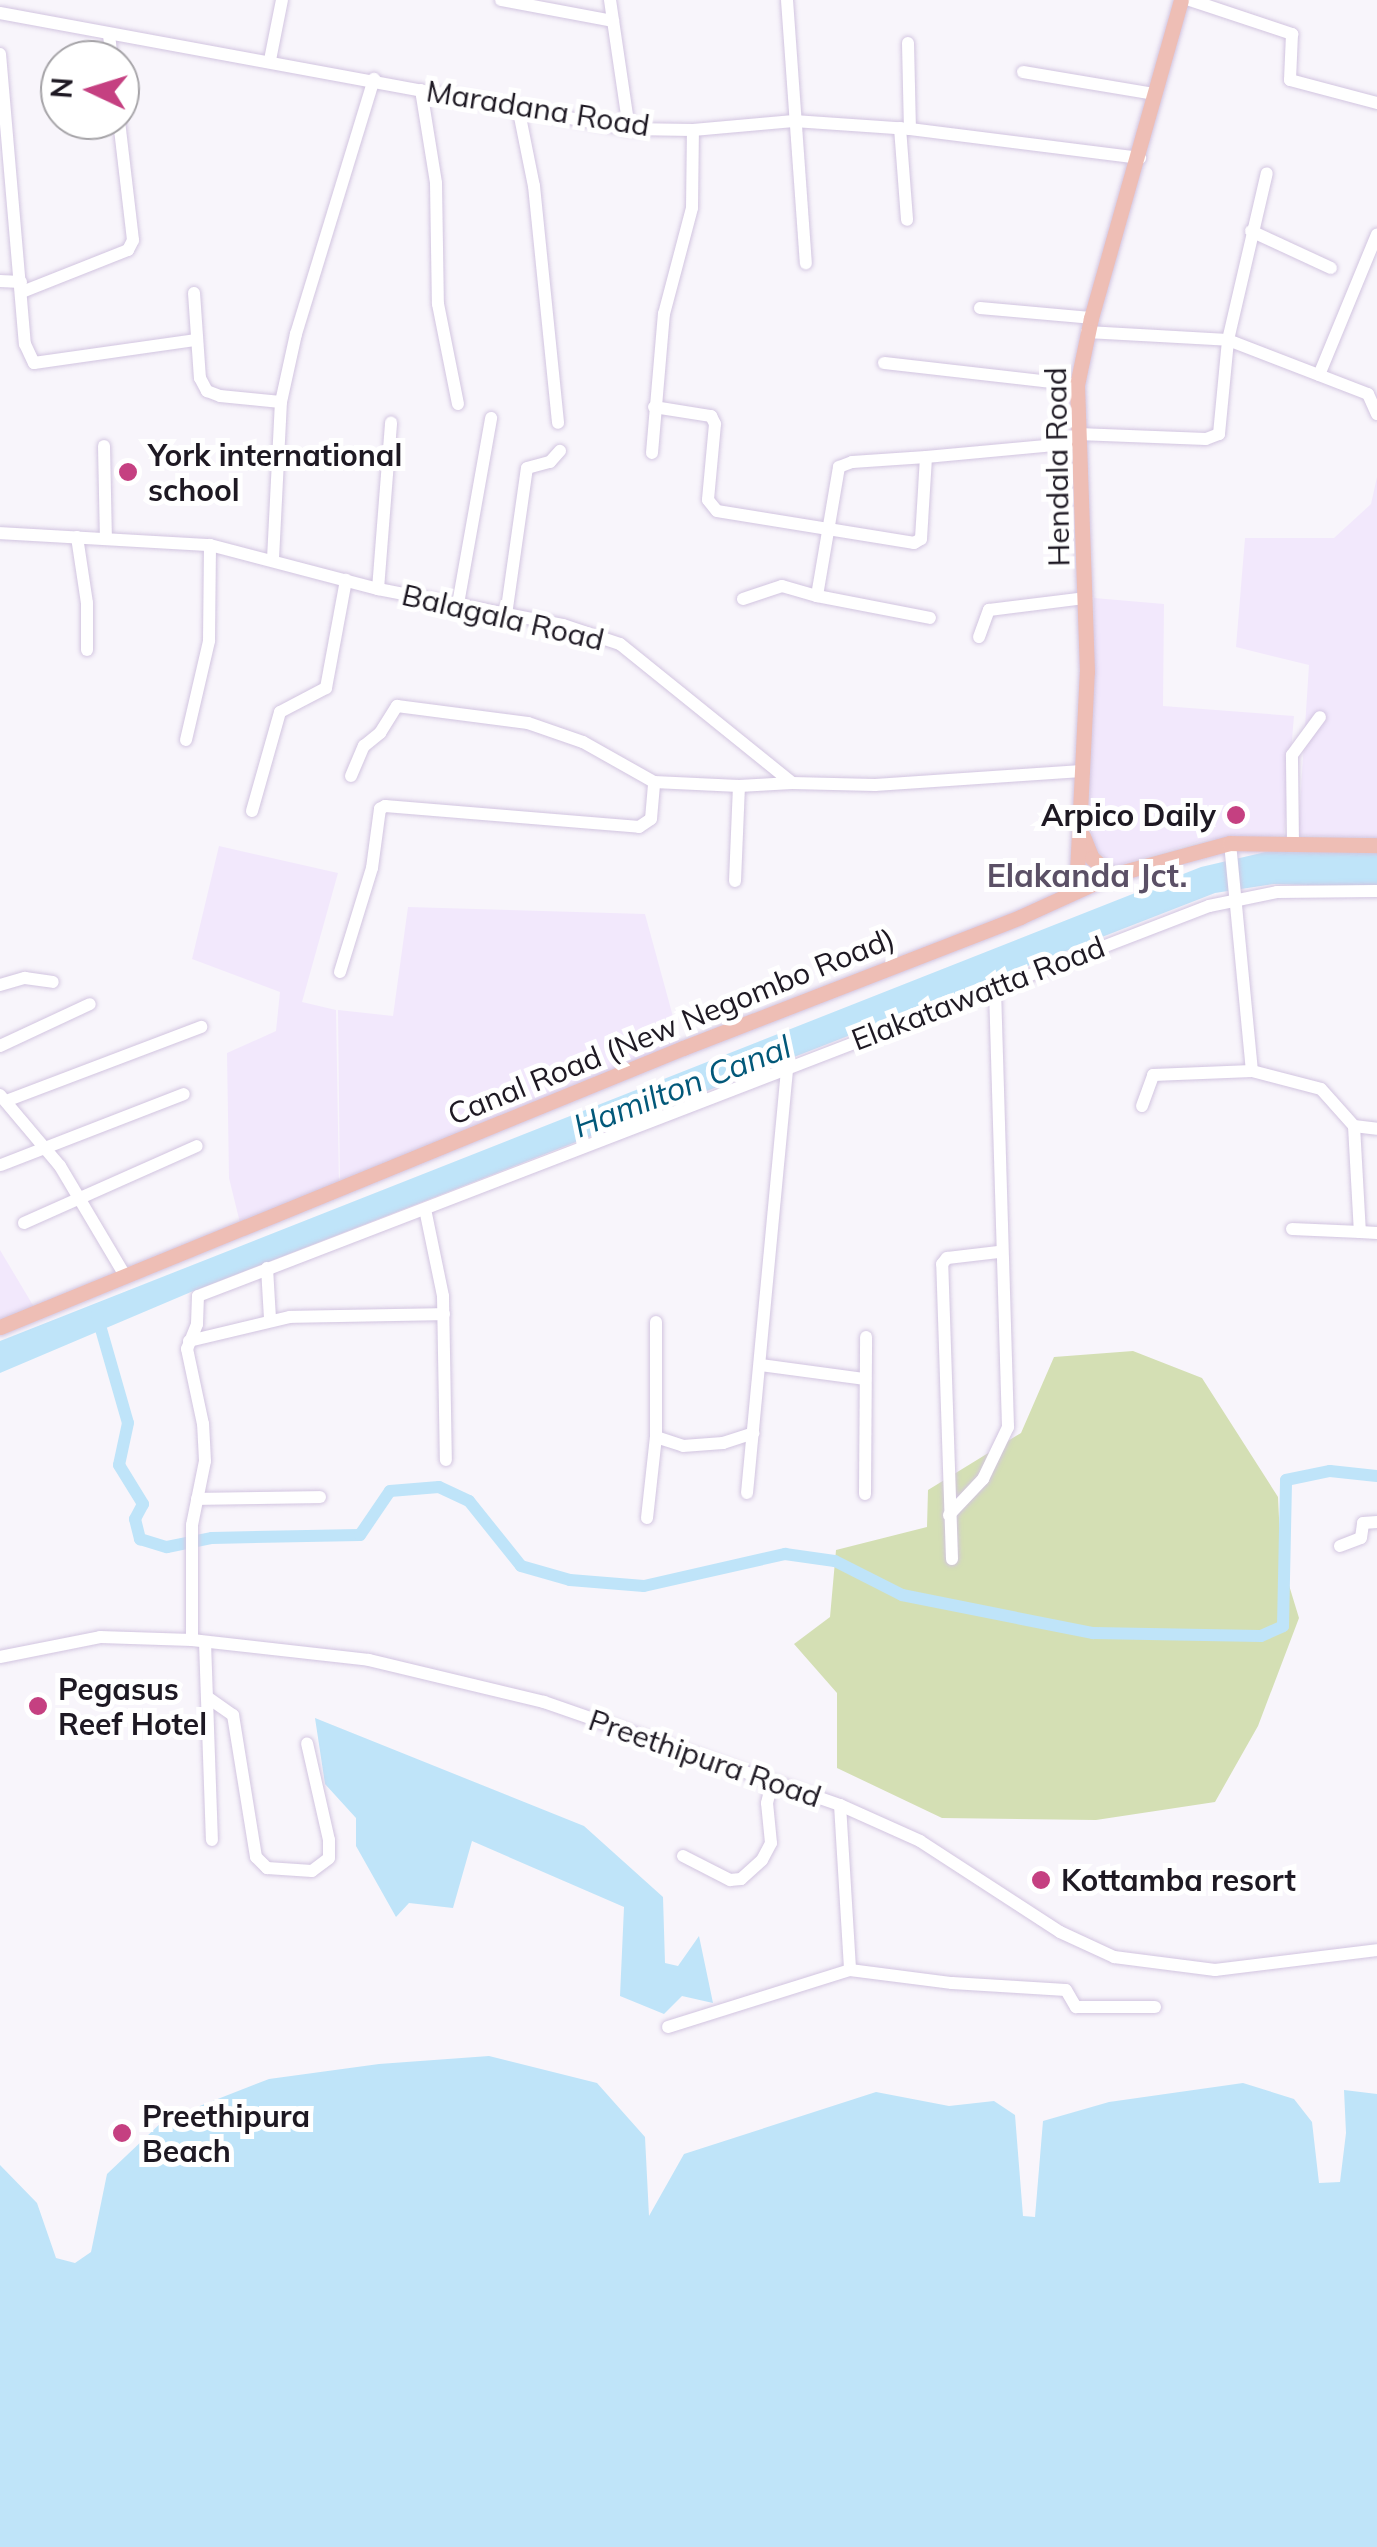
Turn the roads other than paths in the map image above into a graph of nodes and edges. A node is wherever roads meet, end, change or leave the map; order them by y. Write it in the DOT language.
graph roads {
  1 [pos="282,0"];
  2 [pos="502,0"];
  3 [pos="610,0"];
  4 [pos="787,0"];
  5 [pos="1181,0"];
  6 [pos="1190,0"];
  7 [pos="0,13"];
  8 [pos="612,21"];
  9 [pos="109,35"];
  10 [pos="110,40"];
  11 [pos="908,43"];
  12 [pos="0,54"];
  13 [pos="270,60"];
  14 [pos="1023,72"];
  15 [pos="374,79"];
  16 [pos="422,90"];
  17 [pos="1155,94"];
  18 [pos="1377,103"];
  19 [pos="518,107"];
  20 [pos="3,117"];
  21 [pos="794,121"];
  22 [pos="905,128"];
  23 [pos="630,129"];
  24 [pos="693,130"];
  25 [pos="121,140"];
  26 [pos="1140,158"];
  27 [pos="1267,173"];
  28 [pos="907,220"];
  29 [pos="1252,232"];
  30 [pos="1377,234"];
  31 [pos="806,264"];
  32 [pos="1331,268"];
  33 [pos="0,282"];
  34 [pos="21,286"];
  35 [pos="194,293"];
  36 [pos="980,308"];
  37 [pos="1089,325"];
  38 [pos="196,340"];
  39 [pos="1228,340"];
  40 [pos="884,363"];
  41 [pos="1319,375"];
  42 [pos="1077,384"];
  43 [pos="281,402"];
  44 [pos="458,404"];
  45 [pos="654,407"];
  46 [pos="1377,414"];
  47 [pos="491,418"];
  48 [pos="558,423"];
  49 [pos="391,424"];
  50 [pos="1078,438"];
  51 [pos="104,446"];
  52 [pos="560,451"];
  53 [pos="652,452"];
  54 [pos="926,458"];
  55 [pos="830,527"];
  56 [pos="0,533"];
  57 [pos="77,537"];
  58 [pos="106,539"];
  59 [pos="210,545"];
  60 [pos="273,559"];
  61 [pos="346,580"];
  62 [pos="378,589"];
  63 [pos="817,596"];
  64 [pos="1086,598"];
  65 [pos="742,599"];
  66 [pos="458,604"];
  67 [pos="506,615"];
  68 [pos="930,618"];
  69 [pos="979,637"];
  70 [pos="86,650"];
  71 [pos="1320,716"];
  72 [pos="186,740"];
  73 [pos="1082,771"];
  74 [pos="351,776"];
  75 [pos="654,782"];
  76 [pos="792,783"];
  77 [pos="739,786"];
  78 [pos="252,811"];
  79 [pos="1081,827"];
  80 [pos="1293,842"];
  81 [pos="1377,845"];
  82 [pos="1230,850"];
  83 [pos="1112,874"];
  84 [pos="734,881"];
  85 [pos="1080,888"];
  86 [pos="1377,891"];
  87 [pos="1236,897"];
  88 [pos="340,972"];
  89 [pos="53,982"];
  90 [pos="0,985"];
  91 [pos="995,987"];
  92 [pos="90,1004"];
  93 [pos="201,1027"];
  94 [pos="0,1046"];
  95 [pos="787,1068"];
  96 [pos="1252,1071"];
  97 [pos="184,1094"];
  98 [pos="3,1098"];
  99 [pos="1142,1106"];
  100 [pos="1354,1126"];
  101 [pos="1377,1129"];
  102 [pos="42,1146"];
  103 [pos="198,1146"];
  104 [pos="0,1164"];
  105 [pos="79,1196"];
  106 [pos="425,1209"];
  107 [pos="24,1223"];
  108 [pos="1292,1229"];
  109 [pos="1360,1232"];
  110 [pos="1377,1234"];
  111 [pos="999,1252"];
  112 [pos="266,1268"];
  113 [pos="126,1277"];
  114 [pos="444,1314"];
  115 [pos="270,1320"];
  116 [pos="656,1322"];
  117 [pos="0,1327"];
  118 [pos="866,1337"];
  119 [pos="189,1341"];
  120 [pos="760,1366"];
  121 [pos="865,1379"];
  122 [pos="753,1433"];
  123 [pos="656,1437"];
  124 [pos="446,1460"];
  125 [pos="747,1493"];
  126 [pos="864,1494"];
  127 [pos="320,1497"];
  128 [pos="197,1499"];
  129 [pos="949,1515"];
  130 [pos="648,1518"];
  131 [pos="1377,1522"];
  132 [pos="1340,1546"];
  133 [pos="952,1559"];
  134 [pos="198,1641"];
  135 [pos="0,1657"];
  136 [pos="206,1697"];
  137 [pos="308,1742"];
  138 [pos="772,1783"];
  139 [pos="840,1805"];
  140 [pos="212,1840"];
  141 [pos="683,1856"];
  142 [pos="1377,1950"];
  143 [pos="850,1970"];
  144 [pos="1155,2007"];
  145 [pos="668,2027"];
  1 -- 13 [label="street"];
  2 -- 8 [label="street"];
  3 -- 8 [label="street"];
  4 -- 21 [label="street"];
  5 -- 17 [label="main road, Hendala Road"];
  6 -- 18 [label="street"];
  7 -- 9 [label="street, Maradana Road"];
  8 -- 23 [label="street"];
  9 -- 10 [label="street"];
  9 -- 13 [label="street, Maradana Road"];
  11 -- 22 [label="street"];
  12 -- 20 [label="street"];
  13 -- 15 [label="street, Maradana Road"];
  14 -- 17 [label="street"];
  15 -- 16 [label="street, Maradana Road"];
  15 -- 43 [label="street"];
  16 -- 19 [label="street, Maradana Road"];
  16 -- 44 [label="street"];
  17 -- 26 [label="main road, Hendala Road"];
  19 -- 23 [label="street, Maradana Road"];
  19 -- 48 [label="street"];
  20 -- 34 [label="street"];
  21 -- 22 [label="street, Maradana Road"];
  21 -- 24 [label="street, Maradana Road"];
  21 -- 31 [label="street"];
  22 -- 26 [label="street, Maradana Road"];
  22 -- 28 [label="street"];
  23 -- 24 [label="street, Maradana Road"];
  24 -- 45 [label="street"];
  25 -- 34 [label="street"];
  26 -- 37 [label="main road, Hendala Road"];
  27 -- 29 [label="street"];
  29 -- 32 [label="street"];
  29 -- 39 [label="street"];
  30 -- 41 [label="street"];
  33 -- 34 [label="street"];
  34 -- 38 [label="street"];
  35 -- 38 [label="street"];
  36 -- 37 [label="street"];
  37 -- 39 [label="street"];
  37 -- 42 [label="main road, Hendala Road"];
  38 -- 43 [label="street"];
  39 -- 41 [label="street"];
  39 -- 50 [label="street"];
  40 -- 42 [label="street"];
  41 -- 46 [label="street"];
  42 -- 50 [label="main road, Hendala Road"];
  43 -- 60 [label="street"];
  45 -- 53 [label="street"];
  45 -- 55 [label="street"];
  47 -- 66 [label="street"];
  49 -- 62 [label="street"];
  50 -- 54 [label="street"];
  50 -- 64 [label="main road, Hendala Road"];
  51 -- 58 [label="street"];
  52 -- 67 [label="street"];
  54 -- 55 [label="street"];
  54 -- 55 [label="street"];
  55 -- 63 [label="street"];
  56 -- 57 [label="street, Balagala Road"];
  57 -- 58 [label="street, Balagala Road"];
  57 -- 70 [label="street"];
  58 -- 59 [label="street, Balagala Road"];
  59 -- 60 [label="street, Balagala Road"];
  59 -- 72 [label="street"];
  60 -- 61 [label="street, Balagala Road"];
  61 -- 62 [label="street, Balagala Road"];
  61 -- 78 [label="street"];
  62 -- 66 [label="street, Balagala Road"];
  63 -- 65 [label="street"];
  63 -- 68 [label="street"];
  64 -- 69 [label="street"];
  64 -- 73 [label="main road, Hendala Road"];
  66 -- 67 [label="street, Balagala Road"];
  67 -- 76 [label="street, Balagala Road"];
  71 -- 80 [label="street"];
  73 -- 76 [label="street"];
  73 -- 79 [label="main road, Hendala Road"];
  74 -- 75 [label="street"];
  75 -- 77 [label="street"];
  75 -- 88 [label="street"];
  76 -- 77 [label="street"];
  77 -- 84 [label="street"];
  79 -- 83 [label="main road"];
  79 -- 85 [label="main road, Hendala Road"];
  80 -- 81 [label="main road, Canal Road (New Negombo Road)"];
  80 -- 82 [label="main road, Canal Road (New Negombo Road)"];
  82 -- 83 [label="main road, Canal Road (New Negombo Road)"];
  82 -- 87 [label="street"];
  83 -- 85 [label="main road, Canal Road (New Negombo Road)"];
  85 -- 113 [label="main road, Canal Road (New Negombo Road)"];
  86 -- 87 [label="street, Elakatawatta Road"];
  87 -- 91 [label="street, Elakatawatta Road"];
  87 -- 96 [label="street"];
  89 -- 90 [label="street"];
  91 -- 95 [label="street, Elakatawatta Road"];
  91 -- 111 [label="street"];
  92 -- 94 [label="street"];
  93 -- 98 [label="street"];
  95 -- 106 [label="street, Elakatawatta Road"];
  95 -- 120 [label="street"];
  96 -- 99 [label="street"];
  96 -- 100 [label="street"];
  97 -- 102 [label="street"];
  98 -- 102 [label="street"];
  100 -- 101 [label="street"];
  100 -- 109 [label="street"];
  102 -- 104 [label="street"];
  102 -- 105 [label="street"];
  103 -- 105 [label="street"];
  105 -- 107 [label="street"];
  105 -- 113 [label="street"];
  106 -- 112 [label="street, Elakatawatta Road"];
  106 -- 114 [label="street"];
  108 -- 109 [label="street"];
  109 -- 110 [label="street"];
  111 -- 129 [label="street"];
  111 -- 129 [label="street"];
  112 -- 115 [label="street"];
  112 -- 119 [label="street, Elakatawatta Road"];
  113 -- 117 [label="main road, Canal Road (New Negombo Road)"];
  114 -- 115 [label="street"];
  114 -- 124 [label="street"];
  115 -- 119 [label="street"];
  116 -- 123 [label="street"];
  118 -- 121 [label="street"];
  119 -- 128 [label="street"];
  120 -- 121 [label="street"];
  120 -- 122 [label="street"];
  121 -- 126 [label="street"];
  122 -- 123 [label="street"];
  122 -- 125 [label="street"];
  123 -- 130 [label="street"];
  127 -- 128 [label="street"];
  128 -- 134 [label="street"];
  129 -- 133 [label="street"];
  131 -- 132 [label="street"];
  134 -- 135 [label="street, Preethipura Road"];
  134 -- 136 [label="street"];
  134 -- 138 [label="street, Preethipura Road"];
  136 -- 137 [label="street"];
  136 -- 140 [label="street"];
  138 -- 139 [label="street, Preethipura Road"];
  138 -- 141 [label="street"];
  139 -- 142 [label="street, Preethipura Road"];
  139 -- 143 [label="street"];
  143 -- 144 [label="street"];
  143 -- 145 [label="street"];
}
